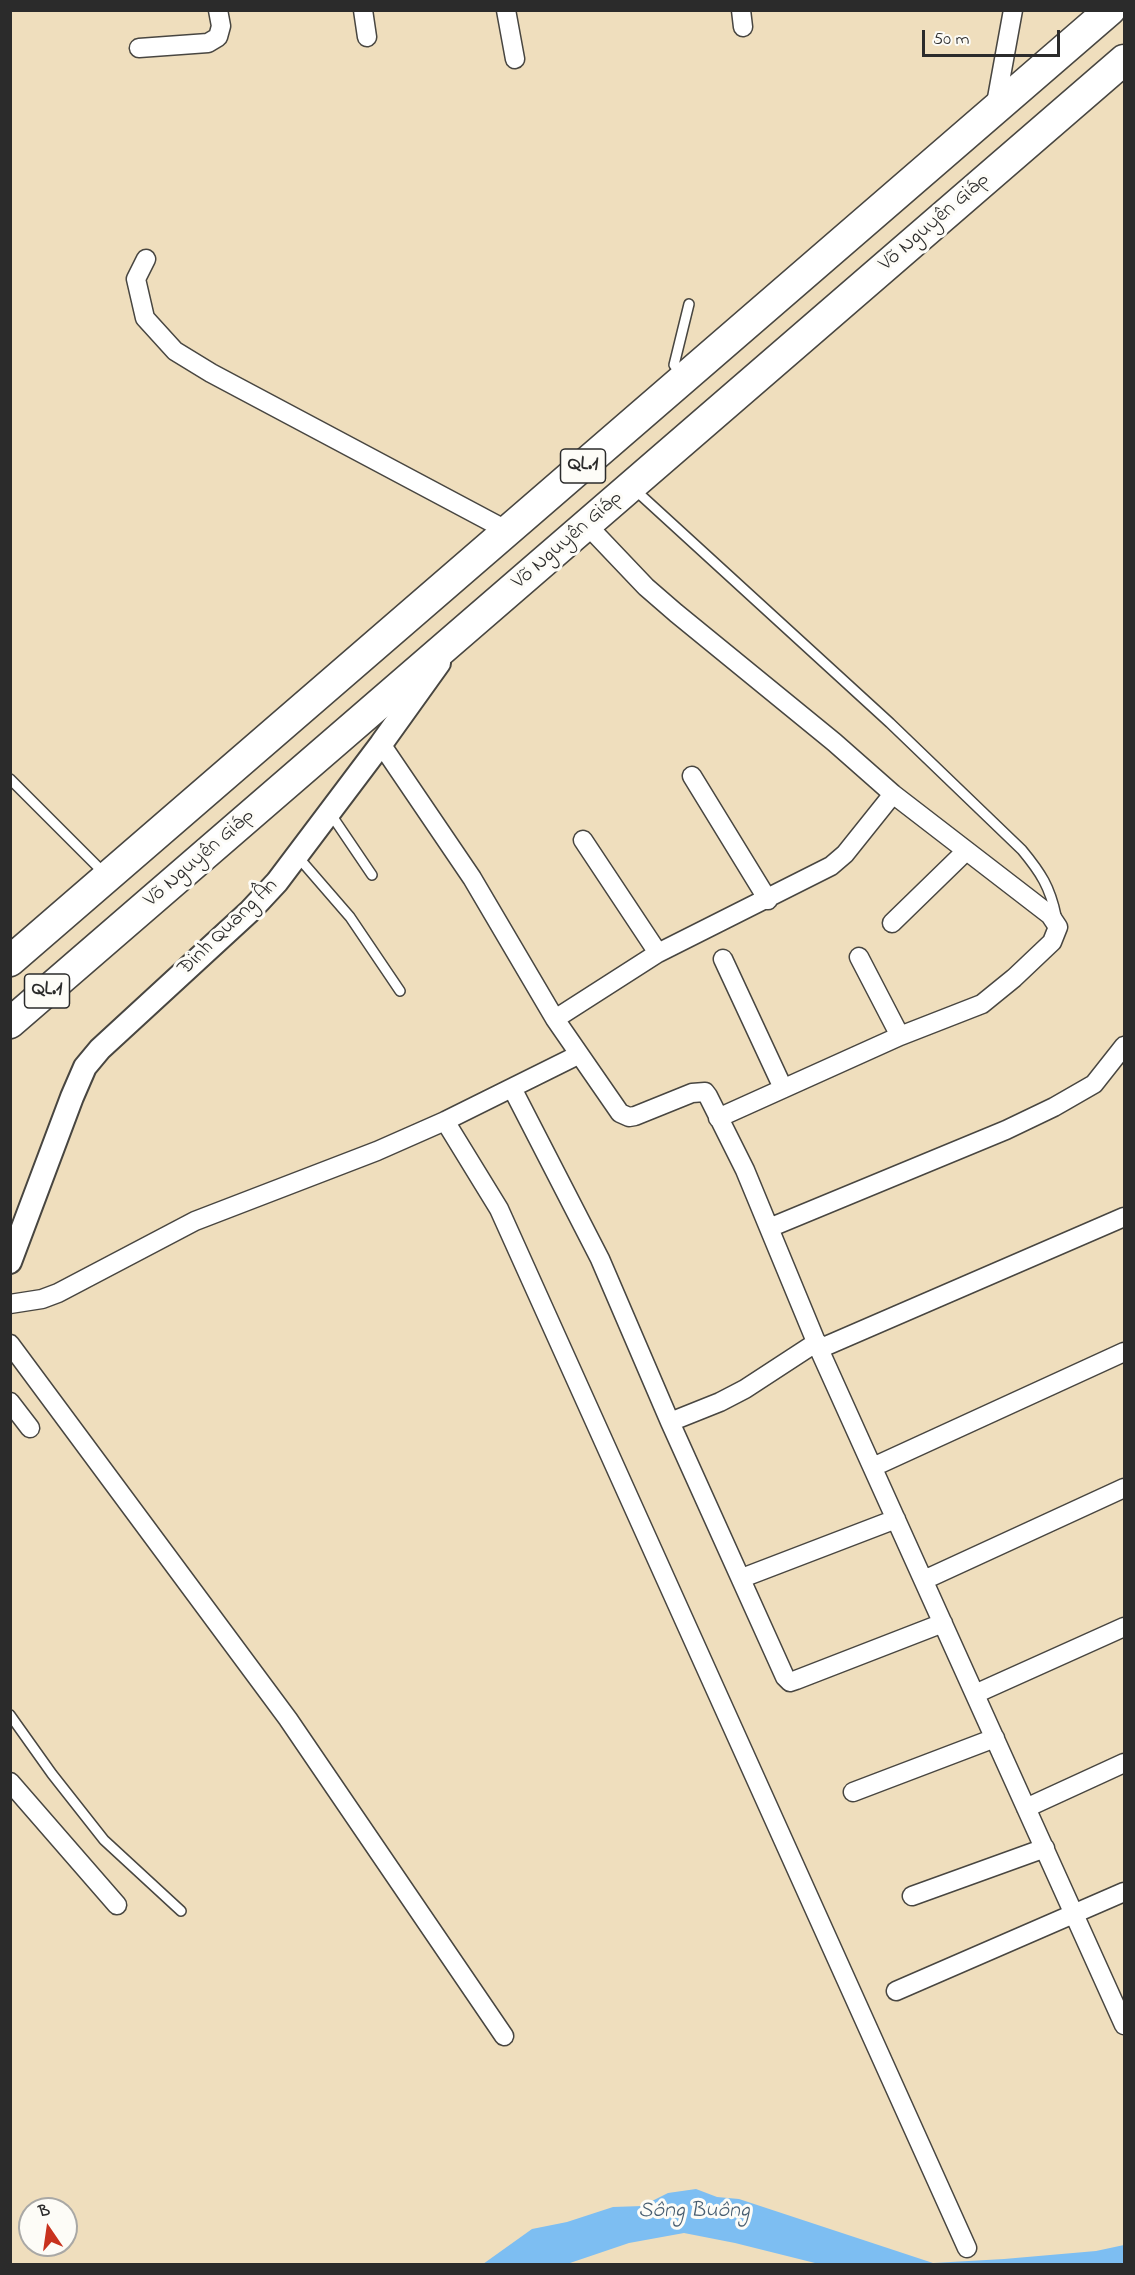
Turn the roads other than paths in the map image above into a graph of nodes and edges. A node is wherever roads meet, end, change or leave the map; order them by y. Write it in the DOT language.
graph roads {
  1 [pos="218,10"];
  2 [pos="363,10"];
  3 [pos="506,10"];
  4 [pos="1013,10"];
  5 [pos="1110,10"];
  6 [pos="366,37"];
  7 [pos="139,48"];
  8 [pos="515,59"];
  9 [pos="1119,73"];
  10 [pos="994,110"];
  11 [pos="146,259"];
  12 [pos="689,304"];
  13 [pos="684,378"];
  14 [pos="631,486"];
  15 [pos="587,525"];
  16 [pos="508,531"];
  17 [pos="486,612"];
  18 [pos="381,744"];
  19 [pos="692,776"];
  20 [pos="10,779"];
  21 [pos="893,794"];
  22 [pos="330,813"];
  23 [pos="583,840"];
  24 [pos="966,851"];
  25 [pos="298,857"];
  26 [pos="372,875"];
  27 [pos="107,877"];
  28 [pos="768,900"];
  29 [pos="892,923"];
  30 [pos="1058,927"];
  31 [pos="658,953"];
  32 [pos="859,957"];
  33 [pos="723,959"];
  34 [pos="10,961"];
  35 [pos="400,992"];
  36 [pos="555,1019"];
  37 [pos="10,1023"];
  38 [pos="900,1036"];
  39 [pos="1123,1052"];
  40 [pos="578,1055"];
  41 [pos="513,1088"];
  42 [pos="783,1088"];
  43 [pos="718,1118"];
  44 [pos="445,1121"];
  45 [pos="1125,1217"];
  46 [pos="769,1228"];
  47 [pos="10,1262"];
  48 [pos="10,1304"];
  49 [pos="10,1344"];
  50 [pos="818,1345"];
  51 [pos="1125,1352"];
  52 [pos="10,1402"];
  53 [pos="670,1422"];
  54 [pos="30,1428"];
  55 [pos="873,1467"];
  56 [pos="1125,1488"];
  57 [pos="896,1519"];
  58 [pos="742,1578"];
  59 [pos="924,1580"];
  60 [pos="943,1623"];
  61 [pos="1125,1627"];
  62 [pos="975,1694"];
  63 [pos="10,1714"];
  64 [pos="995,1738"];
  65 [pos="1125,1763"];
  66 [pos="10,1782"];
  67 [pos="853,1792"];
  68 [pos="1026,1808"];
  69 [pos="1045,1848"];
  70 [pos="1125,1892"];
  71 [pos="912,1896"];
  72 [pos="117,1905"];
  73 [pos="181,1911"];
  74 [pos="1074,1914"];
  75 [pos="896,1990"];
  76 [pos="1125,2025"];
  77 [pos="504,2036"];
  78 [pos="967,2248"];
  1 -- 7 [label="street"];
  2 -- 6 [label="street"];
  3 -- 8 [label="street"];
  4 -- 10 [label="street"];
  5 -- 10 [label="highway, QL.1"];
  9 -- 14 [label="highway, Võ Nguyên Giáp / QL.1"];
  10 -- 13 [label="highway, QL.1"];
  11 -- 16 [label="street"];
  12 -- 13 [label="lane"];
  13 -- 16 [label="highway, QL.1"];
  14 -- 15 [label="highway, Võ Nguyên Giáp / QL.1"];
  14 -- 30 [label="lane"];
  15 -- 17 [label="highway, Võ Nguyên Giáp / QL.1"];
  15 -- 21 [label="street"];
  16 -- 27 [label="highway, QL.1"];
  17 -- 18 [label="street, Đinh Quang Ân"];
  17 -- 37 [label="highway, Võ Nguyên Giáp / QL.1"];
  18 -- 22 [label="street, Đinh Quang Ân"];
  18 -- 36 [label="street"];
  19 -- 28 [label="street"];
  20 -- 27 [label="lane"];
  21 -- 24 [label="street"];
  21 -- 28 [label="street"];
  22 -- 25 [label="street, Đinh Quang Ân"];
  22 -- 26 [label="lane"];
  23 -- 31 [label="street"];
  24 -- 29 [label="street"];
  24 -- 30 [label="street"];
  25 -- 35 [label="lane"];
  25 -- 47 [label="street, Đinh Quang Ân"];
  27 -- 34 [label="highway, QL.1"];
  28 -- 31 [label="street"];
  30 -- 38 [label="street"];
  31 -- 36 [label="street"];
  32 -- 38 [label="street"];
  33 -- 42 [label="street"];
  36 -- 40 [label="street"];
  38 -- 42 [label="street"];
  39 -- 46 [label="street"];
  40 -- 41 [label="street"];
  40 -- 43 [label="street"];
  41 -- 44 [label="street"];
  41 -- 53 [label="street"];
  42 -- 43 [label="street"];
  43 -- 46 [label="street"];
  44 -- 48 [label="street"];
  44 -- 78 [label="street"];
  45 -- 50 [label="street"];
  46 -- 50 [label="street"];
  49 -- 77 [label="street"];
  50 -- 53 [label="street"];
  50 -- 55 [label="street"];
  51 -- 55 [label="street"];
  52 -- 54 [label="street"];
  53 -- 58 [label="street"];
  55 -- 57 [label="street"];
  56 -- 59 [label="street"];
  57 -- 58 [label="street"];
  57 -- 59 [label="street"];
  58 -- 60 [label="street"];
  59 -- 60 [label="street"];
  60 -- 62 [label="street"];
  61 -- 62 [label="street"];
  62 -- 64 [label="street"];
  63 -- 73 [label="lane"];
  64 -- 67 [label="street"];
  64 -- 68 [label="street"];
  65 -- 68 [label="street"];
  66 -- 72 [label="street"];
  68 -- 69 [label="street"];
  69 -- 71 [label="street"];
  69 -- 74 [label="street"];
  70 -- 74 [label="street"];
  74 -- 75 [label="street"];
  74 -- 76 [label="street"];
}
